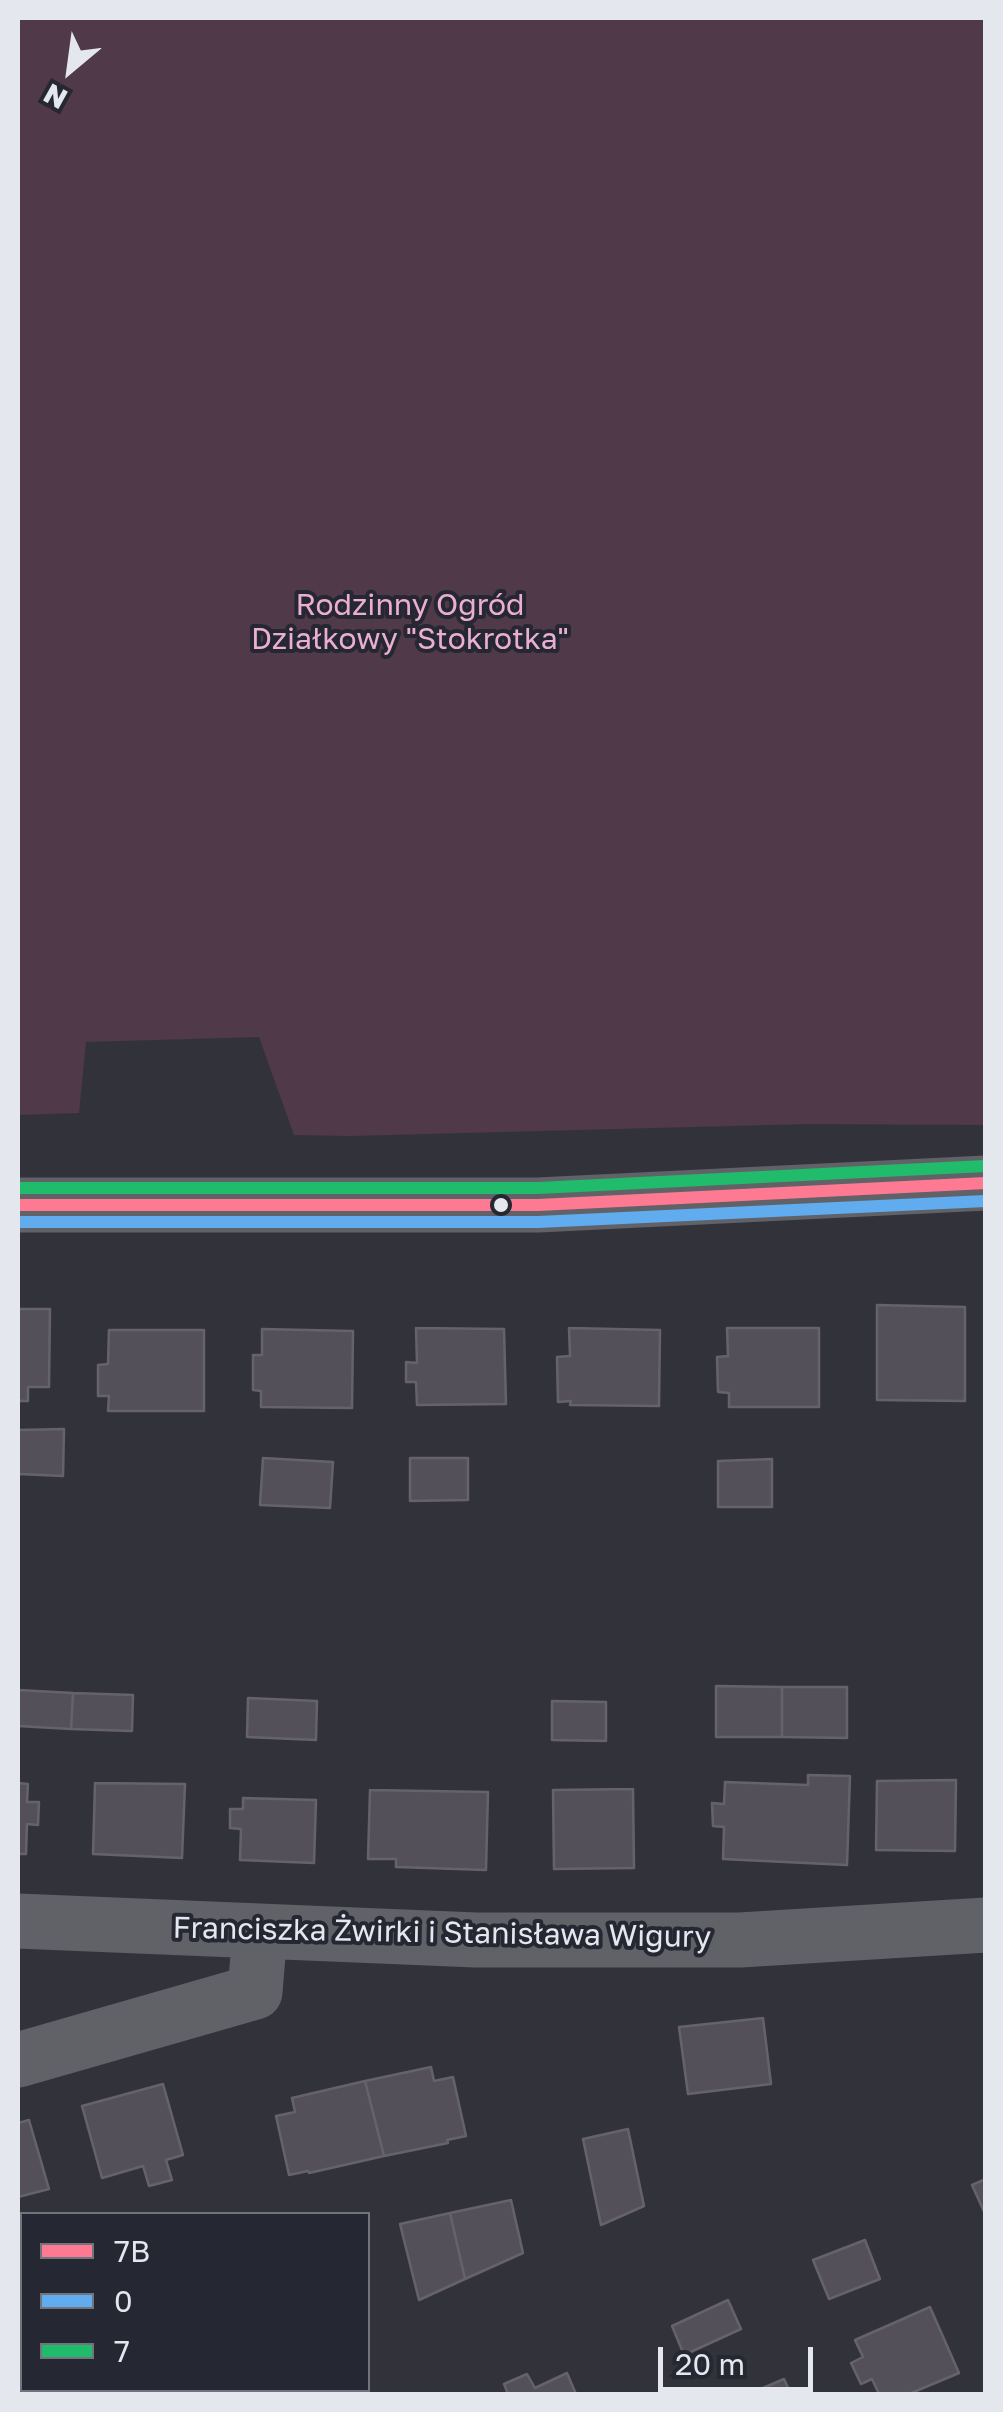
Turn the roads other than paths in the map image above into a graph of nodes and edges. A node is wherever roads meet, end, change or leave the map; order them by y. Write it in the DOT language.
graph roads {
  1 [pos="986,1183"];
  2 [pos="18,1205"];
  3 [pos="18,1921"];
  4 [pos="986,1925"];
  5 [pos="260,1931"];
  6 [pos="18,2060"];
  1 -- 2 [label="street"];
  3 -- 5 [label="street, Franciszka Żwirki i Stanisława Wigury"];
  4 -- 5 [label="street, Franciszka Żwirki i Stanisława Wigury"];
  5 -- 6 [label="street"];
}
